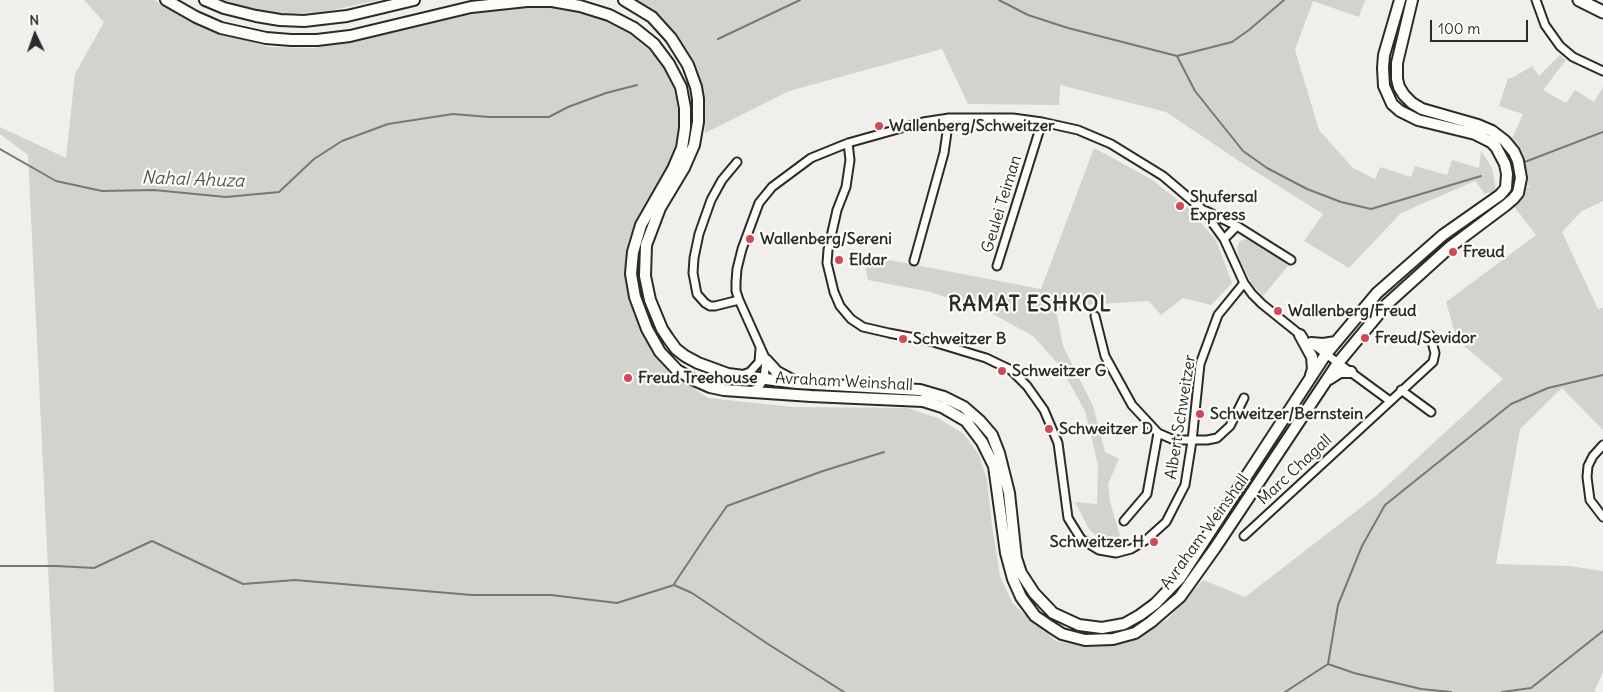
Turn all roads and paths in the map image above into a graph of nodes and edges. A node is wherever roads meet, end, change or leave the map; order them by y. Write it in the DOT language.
graph roads {
  1 [pos="166,0"];
  2 [pos="205,0"];
  3 [pos="414,0"];
  4 [pos="624,0"];
  5 [pos="1400,0"];
  6 [pos="1412,0"];
  7 [pos="1536,0"];
  8 [pos="1579,0"];
  9 [pos="1603,12"];
  10 [pos="1603,71"];
  11 [pos="950,118"];
  12 [pos="1042,122"];
  13 [pos="848,143"];
  14 [pos="737,162"];
  15 [pos="1204,210"];
  16 [pos="1237,226"];
  17 [pos="1224,239"];
  18 [pos="1291,260"];
  19 [pos="914,261"];
  20 [pos="997,266"];
  21 [pos="1244,283"];
  22 [pos="739,300"];
  23 [pos="1095,316"];
  24 [pos="1300,335"];
  25 [pos="1430,335"];
  26 [pos="1336,342"];
  27 [pos="1312,343"];
  28 [pos="760,349"];
  29 [pos="1326,354"];
  30 [pos="766,360"];
  31 [pos="1338,363"];
  32 [pos="1351,372"];
  33 [pos="740,376"];
  34 [pos="764,379"];
  35 [pos="1310,379"];
  36 [pos="1327,381"];
  37 [pos="797,382"];
  38 [pos="1401,390"];
  39 [pos="747,392"];
  40 [pos="1244,398"];
  41 [pos="1390,400"];
  42 [pos="1431,412"];
  43 [pos="1158,433"];
  44 [pos="1192,441"];
  45 [pos="1603,445"];
  46 [pos="1603,517"];
  47 [pos="1124,521"];
  48 [pos="1244,536"];
  1 -- 39 [label="main road, Avraham Weinshall"];
  2 -- 3 [label="main road"];
  4 -- 33 [label="main road, Avraham Weinshall"];
  5 -- 26 [label="main road"];
  6 -- 31 [label="main road"];
  7 -- 10 [label="street"];
  8 -- 9 [label="main road"];
  11 -- 12 [label="street"];
  11 -- 13 [label="street"];
  11 -- 19 [label="street"];
  12 -- 15 [label="street"];
  12 -- 20 [label="street, Geulei Teiman"];
  13 -- 22 [label="street"];
  13 -- 44 [label="street, Albert Schweitzer"];
  14 -- 22 [label="street"];
  15 -- 16 [label="street"];
  15 -- 17 [label="street"];
  16 -- 17 [label="street"];
  16 -- 18 [label="street"];
  17 -- 21 [label="street"];
  21 -- 24 [label="street"];
  21 -- 44 [label="street, Albert Schweitzer"];
  22 -- 28 [label="street"];
  23 -- 43 [label="street"];
  24 -- 27 [label="street"];
  24 -- 35 [label="main road"];
  25 -- 38 [label="street, Marc Chagall"];
  26 -- 27 [label="main road"];
  26 -- 29 [label="main road"];
  27 -- 29 [label="street"];
  28 -- 30 [label="street"];
  28 -- 33 [label="street"];
  29 -- 31 [label="street"];
  29 -- 35 [label="main road, Avraham Weinshall"];
  30 -- 34 [label="street"];
  30 -- 37 [label="main road"];
  31 -- 32 [label="street"];
  31 -- 36 [label="main road, Avraham Weinshall"];
  32 -- 36 [label="main road"];
  32 -- 41 [label="street"];
  33 -- 34 [label="main road, Avraham Weinshall"];
  34 -- 37 [label="main road, Avraham Weinshall"];
  34 -- 39 [label="street"];
  35 -- 37 [label="main road, Avraham Weinshall"];
  36 -- 39 [label="main road, Avraham Weinshall"];
  38 -- 41 [label="street, Marc Chagall"];
  38 -- 42 [label="street"];
  40 -- 44 [label="street"];
  41 -- 48 [label="street, Marc Chagall"];
  43 -- 44 [label="street"];
  43 -- 47 [label="street"];
  45 -- 46 [label="street"];
}
